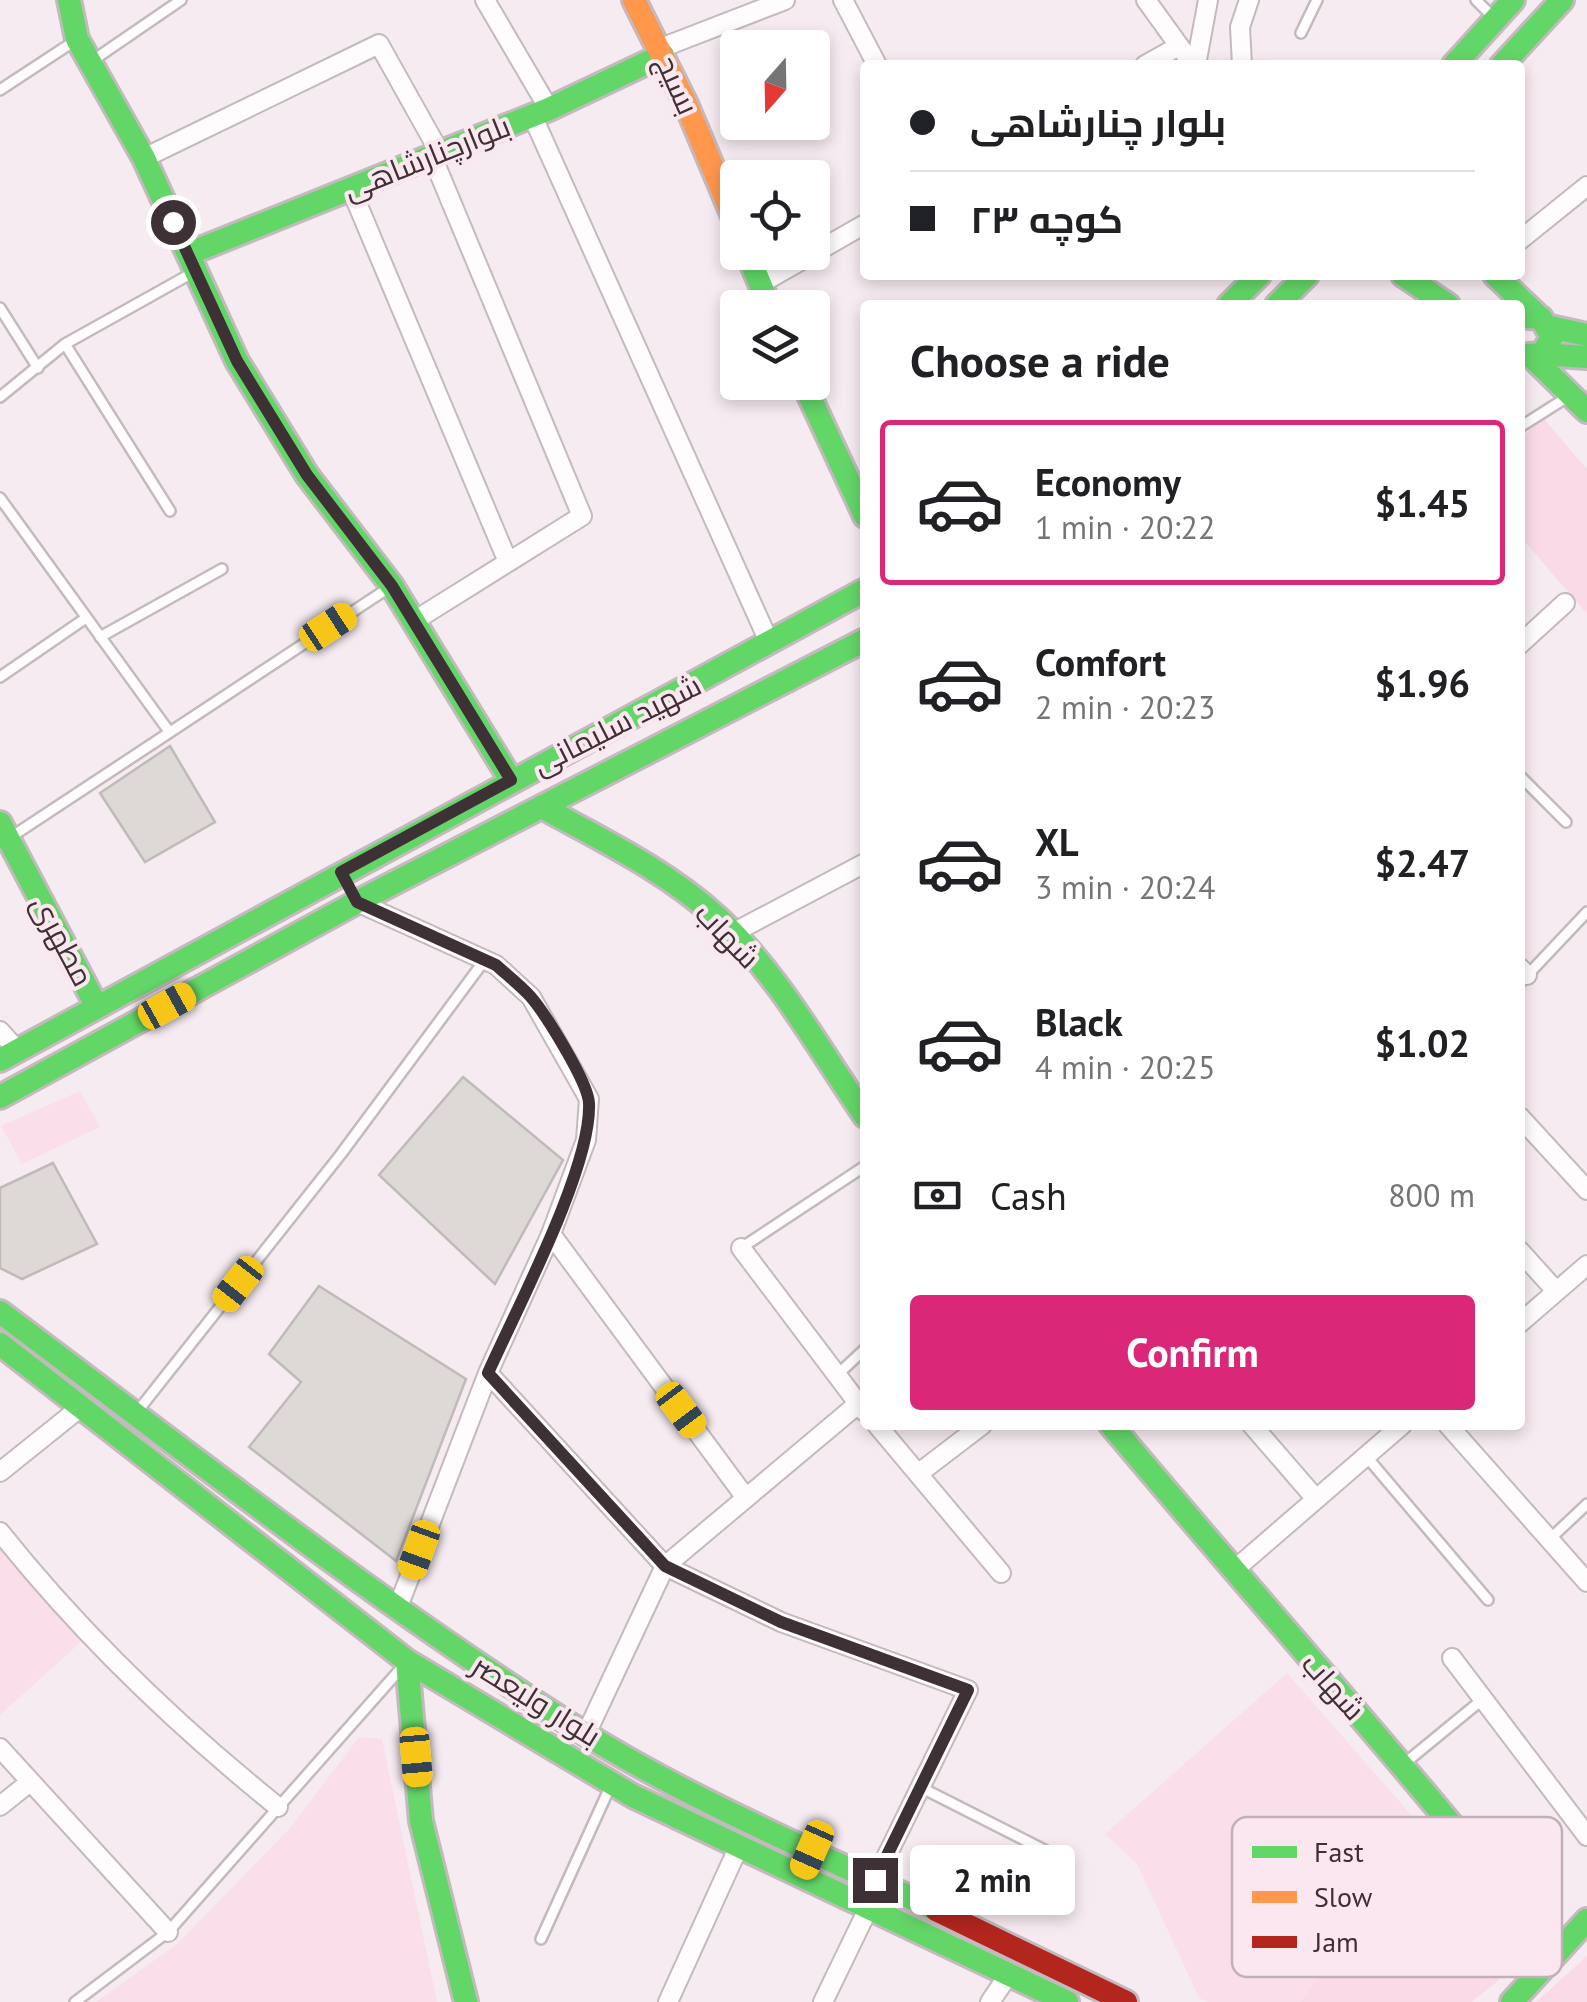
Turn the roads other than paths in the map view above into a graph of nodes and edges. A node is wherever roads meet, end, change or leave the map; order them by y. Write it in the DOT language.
graph roads {
  1 [pos="69,0"];
  2 [pos="181,0"];
  3 [pos="485,0"];
  4 [pos="634,0"];
  5 [pos="782,0"];
  6 [pos="843,0"];
  7 [pos="1146,0"];
  8 [pos="1208,0"];
  9 [pos="1249,0"];
  10 [pos="1317,0"];
  11 [pos="1476,0"];
  12 [pos="1513,0"];
  13 [pos="1556,2"];
  14 [pos="1496,20"];
  15 [pos="1301,34"];
  16 [pos="77,39"];
  17 [pos="1179,46"];
  18 [pos="662,52"];
  19 [pos="1241,59"];
  20 [pos="874,60"];
  21 [pos="1153,60"];
  22 [pos="1190,60"];
  23 [pos="1195,60"];
  24 [pos="1459,60"];
  25 [pos="1506,60"];
  26 [pos="90,62"];
  27 [pos="0,90"];
  28 [pos="540,112"];
  29 [pos="436,154"];
  30 [pos="144,158"];
  31 [pos="720,186"];
  32 [pos="1587,186"];
  33 [pos="351,188"];
  34 [pos="860,227"];
  35 [pos="1525,236"];
  36 [pos="191,263"];
  37 [pos="754,270"];
  38 [pos="1254,280"];
  39 [pos="1302,280"];
  40 [pos="1410,280"];
  41 [pos="1500,280"];
  42 [pos="760,284"];
  43 [pos="762,290"];
  44 [pos="1234,300"];
  45 [pos="1282,300"];
  46 [pos="1440,300"];
  47 [pos="1518,300"];
  48 [pos="0,308"];
  49 [pos="1535,319"];
  50 [pos="1587,336"];
  51 [pos="64,344"];
  52 [pos="1532,356"];
  53 [pos="1587,357"];
  54 [pos="38,368"];
  55 [pos="0,397"];
  56 [pos="811,400"];
  57 [pos="1579,403"];
  58 [pos="1525,425"];
  59 [pos="0,498"];
  60 [pos="860,505"];
  61 [pos="170,511"];
  62 [pos="508,562"];
  63 [pos="222,569"];
  64 [pos="392,586"];
  65 [pos="860,593"];
  66 [pos="1565,603"];
  67 [pos="86,618"];
  68 [pos="414,621"];
  69 [pos="100,637"];
  70 [pos="1525,639"];
  71 [pos="860,643"];
  72 [pos="770,644"];
  73 [pos="0,677"];
  74 [pos="168,730"];
  75 [pos="511,780"];
  76 [pos="1525,781"];
  77 [pos="542,807"];
  78 [pos="1566,822"];
  79 [pos="4,831"];
  80 [pos="860,866"];
  81 [pos="341,872"];
  82 [pos="357,902"];
  83 [pos="1587,912"];
  84 [pos="1576,924"];
  85 [pos="731,934"];
  86 [pos="1587,934"];
  87 [pos="485,960"];
  88 [pos="1525,972"];
  89 [pos="97,1007"];
  90 [pos="0,1031"];
  91 [pos="9,1056"];
  92 [pos="0,1097"];
  93 [pos="860,1109"];
  94 [pos="1525,1122"];
  95 [pos="860,1169"];
  96 [pos="1587,1190"];
  97 [pos="550,1234"];
  98 [pos="741,1248"];
  99 [pos="1525,1256"];
  100 [pos="1587,1265"];
  101 [pos="1556,1292"];
  102 [pos="0,1312"];
  103 [pos="1525,1318"];
  104 [pos="0,1344"];
  105 [pos="860,1354"];
  106 [pos="488,1373"];
  107 [pos="835,1377"];
  108 [pos="81,1407"];
  109 [pos="860,1407"];
  110 [pos="860,1409"];
  111 [pos="136,1414"];
  112 [pos="881,1430"];
  113 [pos="976,1430"];
  114 [pos="1114,1430"];
  115 [pos="1259,1430"];
  116 [pos="1396,1430"];
  117 [pos="1452,1430"];
  118 [pos="1366,1456"];
  119 [pos="0,1472"];
  120 [pos="920,1473"];
  121 [pos="746,1498"];
  122 [pos="1316,1499"];
  123 [pos="1587,1504"];
  124 [pos="0,1532"];
  125 [pos="1550,1539"];
  126 [pos="665,1566"];
  127 [pos="1233,1571"];
  128 [pos="1002,1573"];
  129 [pos="1587,1582"];
  130 [pos="1488,1600"];
  131 [pos="398,1607"];
  132 [pos="1452,1658"];
  133 [pos="407,1661"];
  134 [pos="1483,1698"];
  135 [pos="586,1734"];
  136 [pos="0,1748"];
  137 [pos="1402,1765"];
  138 [pos="30,1782"];
  139 [pos="611,1784"];
  140 [pos="920,1788"];
  141 [pos="0,1806"];
  142 [pos="278,1807"];
  143 [pos="1444,1817"];
  144 [pos="1587,1836"];
  145 [pos="739,1846"];
  146 [pos="812,1850"];
  147 [pos="1068,1862"];
  148 [pos="800,1876"];
  149 [pos="875,1880"];
  150 [pos="868,1909"];
  151 [pos="1587,1920"];
  152 [pos="168,1932"];
  153 [pos="541,1940"];
  154 [pos="1562,1943"];
  155 [pos="1009,1974"];
  156 [pos="1533,1977"];
  157 [pos="467,1997"];
  158 [pos="75,2002"];
  159 [pos="668,2002"];
  160 [pos="824,2002"];
  161 [pos="990,2002"];
  162 [pos="1066,2002"];
  163 [pos="1126,2002"];
  164 [pos="1512,2002"];
  1 -- 16 [label="main road"];
  2 -- 26 [label="lane"];
  3 -- 28 [label="street"];
  4 -- 18 [label="main road, بسیج"];
  5 -- 18 [label="street"];
  6 -- 20 [label="street"];
  7 -- 17 [label="street"];
  8 -- 23 [label="street"];
  9 -- 19 [label="street"];
  10 -- 15 [label="lane"];
  11 -- 14 [label="lane"];
  12 -- 14 [label="main road"];
  13 -- 25 [label="main road"];
  14 -- 24 [label="main road"];
  16 -- 26 [label="main road"];
  16 -- 27 [label="lane"];
  17 -- 21 [label="street"];
  17 -- 22 [label="street"];
  18 -- 28 [label="main road, بلوارچنارشاهی"];
  18 -- 31 [label="main road, بسیج"];
  26 -- 30 [label="main road"];
  28 -- 29 [label="main road, بلوارچنارشاهی"];
  28 -- 72 [label="street"];
  29 -- 30 [label="street"];
  29 -- 33 [label="main road, بلوارچنارشاهی"];
  29 -- 62 [label="street"];
  30 -- 36 [label="main road"];
  32 -- 35 [label="street"];
  33 -- 36 [label="main road, بلوارچنارشاهی"];
  33 -- 62 [label="street"];
  34 -- 42 [label="street"];
  36 -- 51 [label="lane"];
  36 -- 64 [label="main road"];
  37 -- 42 [label="main road"];
  38 -- 44 [label="main road"];
  39 -- 45 [label="main road"];
  40 -- 46 [label="main road"];
  41 -- 47 [label="main road"];
  42 -- 43 [label="main road"];
  48 -- 54 [label="lane"];
  49 -- 50 [label="main road"];
  49 -- 52 [label="main road"];
  51 -- 54 [label="lane"];
  51 -- 61 [label="lane"];
  52 -- 53 [label="main road"];
  52 -- 57 [label="main road"];
  54 -- 55 [label="lane"];
  56 -- 60 [label="main road"];
  57 -- 58 [label="lane"];
  59 -- 67 [label="lane"];
  62 -- 68 [label="street"];
  63 -- 69 [label="lane"];
  64 -- 68 [label="main road"];
  64 -- 74 [label="lane"];
  65 -- 72 [label="main road, شهید سلیمانی"];
  66 -- 70 [label="street"];
  67 -- 69 [label="lane"];
  67 -- 73 [label="lane"];
  68 -- 75 [label="main road"];
  69 -- 74 [label="lane"];
  71 -- 77 [label="main road, شهید سلیمانی"];
  72 -- 75 [label="main road, شهید سلیمانی"];
  74 -- 79 [label="lane"];
  75 -- 81 [label="main road, شهید سلیمانی"];
  76 -- 78 [label="lane"];
  77 -- 82 [label="main road, شهید سلیمانی"];
  77 -- 85 [label="main road, شهاب"];
  79 -- 89 [label="main road, مطهری"];
  80 -- 85 [label="street"];
  81 -- 82 [label="main road"];
  81 -- 89 [label="main road, شهید سلیمانی"];
  82 -- 87 [label="street"];
  82 -- 92 [label="main road, شهید سلیمانی"];
  83 -- 84 [label="lane"];
  84 -- 86 [label="lane"];
  84 -- 88 [label="lane"];
  85 -- 93 [label="main road, شهاب"];
  87 -- 97 [label="street"];
  87 -- 111 [label="lane"];
  89 -- 91 [label="main road, شهید سلیمانی"];
  90 -- 91 [label="street"];
  94 -- 96 [label="street"];
  95 -- 98 [label="lane"];
  97 -- 106 [label="street"];
  97 -- 121 [label="street"];
  98 -- 107 [label="street"];
  99 -- 101 [label="street"];
  100 -- 101 [label="street"];
  101 -- 103 [label="street"];
  102 -- 111 [label="main road, بلوار ولیعصر"];
  104 -- 108 [label="main road, بلوار ولیعصر"];
  105 -- 107 [label="lane"];
  106 -- 126 [label="street"];
  106 -- 131 [label="street"];
  107 -- 109 [label="street"];
  108 -- 119 [label="street"];
  108 -- 133 [label="main road, بلوار ولیعصر"];
  110 -- 121 [label="street"];
  111 -- 131 [label="main road, بلوار ولیعصر"];
  112 -- 120 [label="street"];
  113 -- 120 [label="street"];
  114 -- 127 [label="main road, شهاب"];
  115 -- 122 [label="street"];
  116 -- 118 [label="street"];
  117 -- 125 [label="street"];
  118 -- 122 [label="street"];
  118 -- 130 [label="lane"];
  120 -- 128 [label="street"];
  121 -- 126 [label="street"];
  122 -- 127 [label="street"];
  123 -- 125 [label="lane"];
  124 -- 142 [label="street"];
  125 -- 129 [label="street"];
  126 -- 135 [label="street"];
  126 -- 140 [label="street"];
  127 -- 137 [label="main road, شهاب"];
  131 -- 135 [label="main road, بلوار ولیعصر"];
  132 -- 134 [label="street"];
  133 -- 139 [label="main road, بلوار ولیعصر"];
  133 -- 142 [label="lane"];
  133 -- 157 [label="main road"];
  134 -- 137 [label="lane"];
  134 -- 144 [label="street"];
  135 -- 146 [label="main road, بلوار ولیعصر"];
  136 -- 138 [label="street"];
  137 -- 143 [label="main road, شهاب"];
  138 -- 141 [label="street"];
  138 -- 152 [label="street"];
  139 -- 145 [label="main road, بلوار ولیعصر"];
  139 -- 153 [label="lane"];
  140 -- 147 [label="lane"];
  140 -- 149 [label="street"];
  142 -- 152 [label="lane"];
  145 -- 148 [label="main road, بلوار ولیعصر"];
  145 -- 159 [label="street"];
  146 -- 148 [label="main road"];
  146 -- 149 [label="main road, بلوار ولیعصر"];
  148 -- 150 [label="main road, بلوار ولیعصر"];
  149 -- 163 [label="main road, بلوار ولیعصر"];
  150 -- 155 [label="main road, بلوار ولیعصر"];
  150 -- 160 [label="street"];
  151 -- 154 [label="main road"];
  152 -- 158 [label="lane"];
  155 -- 161 [label="street"];
  155 -- 162 [label="main road, بلوار ولیعصر"];
  156 -- 164 [label="main road"];
}
